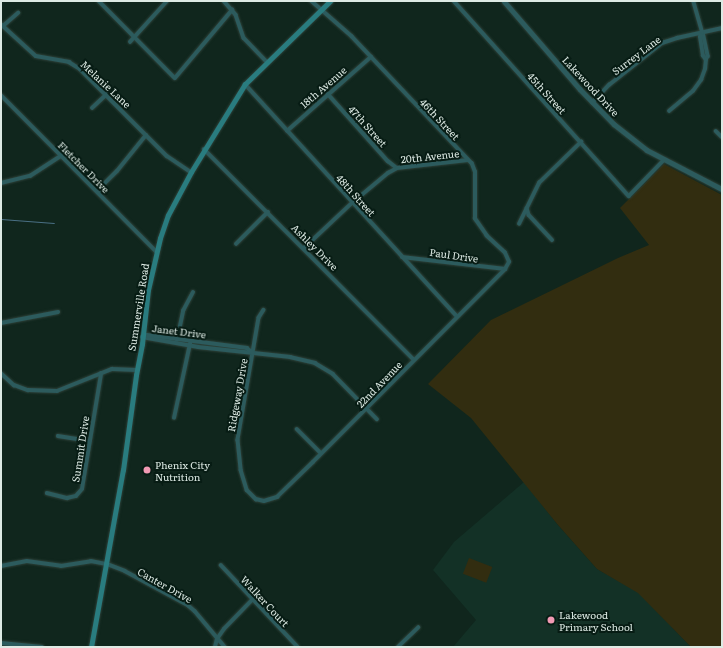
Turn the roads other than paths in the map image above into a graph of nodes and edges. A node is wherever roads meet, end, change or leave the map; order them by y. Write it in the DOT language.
graph roads {
  1 [pos="99,1"];
  2 [pos="167,1"];
  3 [pos="224,1"];
  4 [pos="311,1"];
  5 [pos="330,1"];
  6 [pos="454,1"];
  7 [pos="504,1"];
  8 [pos="693,1"];
  9 [pos="232,10"];
  10 [pos="320,10"];
  11 [pos="18,13"];
  12 [pos="2,25"];
  13 [pos="722,28"];
  14 [pos="702,32"];
  15 [pos="134,38"];
  16 [pos="130,42"];
  17 [pos="371,57"];
  18 [pos="266,61"];
  19 [pos="245,84"];
  20 [pos="1,94"];
  21 [pos="107,94"];
  22 [pos="328,94"];
  23 [pos="592,103"];
  24 [pos="92,108"];
  25 [pos="669,111"];
  26 [pos="287,131"];
  27 [pos="716,131"];
  28 [pos="146,134"];
  29 [pos="722,137"];
  30 [pos="582,142"];
  31 [pos="204,148"];
  32 [pos="61,156"];
  33 [pos="468,160"];
  34 [pos="664,160"];
  35 [pos="397,168"];
  36 [pos="191,172"];
  37 [pos="1,183"];
  38 [pos="722,189"];
  39 [pos="98,193"];
  40 [pos="352,203"];
  41 [pos="527,208"];
  42 [pos="268,212"];
  43 [pos="519,224"];
  44 [pos="552,240"];
  45 [pos="236,244"];
  46 [pos="304,248"];
  47 [pos="156,251"];
  48 [pos="402,257"];
  49 [pos="505,269"];
  50 [pos="193,292"];
  51 [pos="264,310"];
  52 [pos="58,312"];
  53 [pos="457,316"];
  54 [pos="1,323"];
  55 [pos="142,337"];
  56 [pos="177,338"];
  57 [pos="191,340"];
  58 [pos="176,343"];
  59 [pos="190,345"];
  60 [pos="253,353"];
  61 [pos="414,359"];
  62 [pos="137,370"];
  63 [pos="101,374"];
  64 [pos="2,376"];
  65 [pos="366,408"];
  66 [pos="174,418"];
  67 [pos="377,419"];
  68 [pos="297,429"];
  69 [pos="58,436"];
  70 [pos="90,441"];
  71 [pos="321,453"];
  72 [pos="47,493"];
  73 [pos="260,501"];
  74 [pos="106,564"];
  75 [pos="222,565"];
  76 [pos="1,566"];
  77 [pos="253,599"];
  78 [pos="418,628"];
  79 [pos="217,639"];
  80 [pos="1,643"];
  81 [pos="42,647"];
  82 [pos="91,647"];
  83 [pos="215,647"];
  84 [pos="225,647"];
  85 [pos="298,647"];
  86 [pos="398,647"];
  1 -- 15 [label="street"];
  2 -- 15 [label="street"];
  3 -- 9 [label="street"];
  4 -- 10 [label="street, 46th Street"];
  5 -- 10 [label="main road, Summerville Road"];
  6 -- 30 [label="street, 45th Street"];
  7 -- 23 [label="street, Lakewood Drive"];
  8 -- 14 [label="street"];
  9 -- 15 [label="street"];
  9 -- 18 [label="street"];
  10 -- 17 [label="street, 46th Street"];
  10 -- 18 [label="main road, Summerville Road"];
  11 -- 12 [label="street"];
  12 -- 21 [label="street, Melanie Lane"];
  13 -- 14 [label="street, Surrey Lane"];
  14 -- 23 [label="street, Surrey Lane"];
  14 -- 25 [label="street"];
  15 -- 16 [label="street"];
  17 -- 22 [label="street, 18th Avenue"];
  17 -- 33 [label="street, 46th Street"];
  18 -- 19 [label="main road, Summerville Road"];
  19 -- 26 [label="street, 48th Street"];
  19 -- 31 [label="main road, Summerville Road"];
  20 -- 32 [label="street, Fletcher Drive"];
  21 -- 24 [label="street"];
  21 -- 28 [label="street, Melanie Lane"];
  22 -- 26 [label="street, 18th Avenue"];
  22 -- 35 [label="street, 47th Street"];
  23 -- 34 [label="street, Lakewood Drive"];
  26 -- 40 [label="street, 48th Street"];
  27 -- 29 [label="street"];
  28 -- 36 [label="street, Melanie Lane"];
  28 -- 39 [label="street"];
  30 -- 34 [label="street, 45th Street"];
  30 -- 41 [label="street"];
  31 -- 36 [label="main road, Summerville Road"];
  31 -- 42 [label="street, Ashley Drive"];
  32 -- 37 [label="street"];
  32 -- 39 [label="street, Fletcher Drive"];
  33 -- 35 [label="street, 20th Avenue"];
  33 -- 49 [label="street, 46th Street"];
  34 -- 38 [label="street, Lakewood Drive"];
  35 -- 40 [label="street, 20th Avenue"];
  36 -- 47 [label="main road, Summerville Road"];
  39 -- 47 [label="street, Fletcher Drive"];
  40 -- 46 [label="street, 20th Avenue"];
  40 -- 48 [label="street, 48th Street"];
  41 -- 43 [label="street"];
  41 -- 44 [label="street"];
  42 -- 45 [label="street"];
  42 -- 46 [label="street, Ashley Drive"];
  46 -- 61 [label="street, Ashley Drive"];
  47 -- 55 [label="main road, Summerville Road"];
  48 -- 49 [label="street, Paul Drive"];
  48 -- 53 [label="street, 48th Street"];
  49 -- 53 [label="street, 22nd Avenue"];
  50 -- 56 [label="street"];
  51 -- 60 [label="street, Ridgeway Drive"];
  52 -- 54 [label="street"];
  53 -- 61 [label="street, 22nd Avenue"];
  55 -- 56 [label="street, Janet Drive"];
  55 -- 58 [label="street, Janet Drive"];
  55 -- 62 [label="main road, Summerville Road"];
  56 -- 57 [label="street, Janet Drive"];
  56 -- 58 [label="street"];
  57 -- 59 [label="street"];
  57 -- 60 [label="street, Janet Drive"];
  58 -- 59 [label="street, Janet Drive"];
  59 -- 60 [label="street, Janet Drive"];
  59 -- 66 [label="street"];
  60 -- 65 [label="street, Janet Drive"];
  60 -- 73 [label="street, Ridgeway Drive"];
  61 -- 65 [label="street, 22nd Avenue"];
  62 -- 63 [label="street"];
  62 -- 74 [label="main road, Summerville Road"];
  63 -- 64 [label="street"];
  63 -- 70 [label="street, Summit Drive"];
  65 -- 67 [label="street, Janet Drive"];
  65 -- 71 [label="street, 22nd Avenue"];
  68 -- 71 [label="street"];
  69 -- 70 [label="street"];
  70 -- 72 [label="street, Summit Drive"];
  71 -- 73 [label="street, 22nd Avenue"];
  74 -- 76 [label="street, Canter Drive"];
  74 -- 79 [label="street, Canter Drive"];
  74 -- 82 [label="main road, Summerville Road"];
  75 -- 77 [label="street, Walker Court"];
  77 -- 79 [label="street"];
  77 -- 85 [label="street, Walker Court"];
  78 -- 86 [label="street"];
  79 -- 83 [label="street"];
  79 -- 84 [label="street, Canter Drive"];
  80 -- 81 [label="street"];
}
